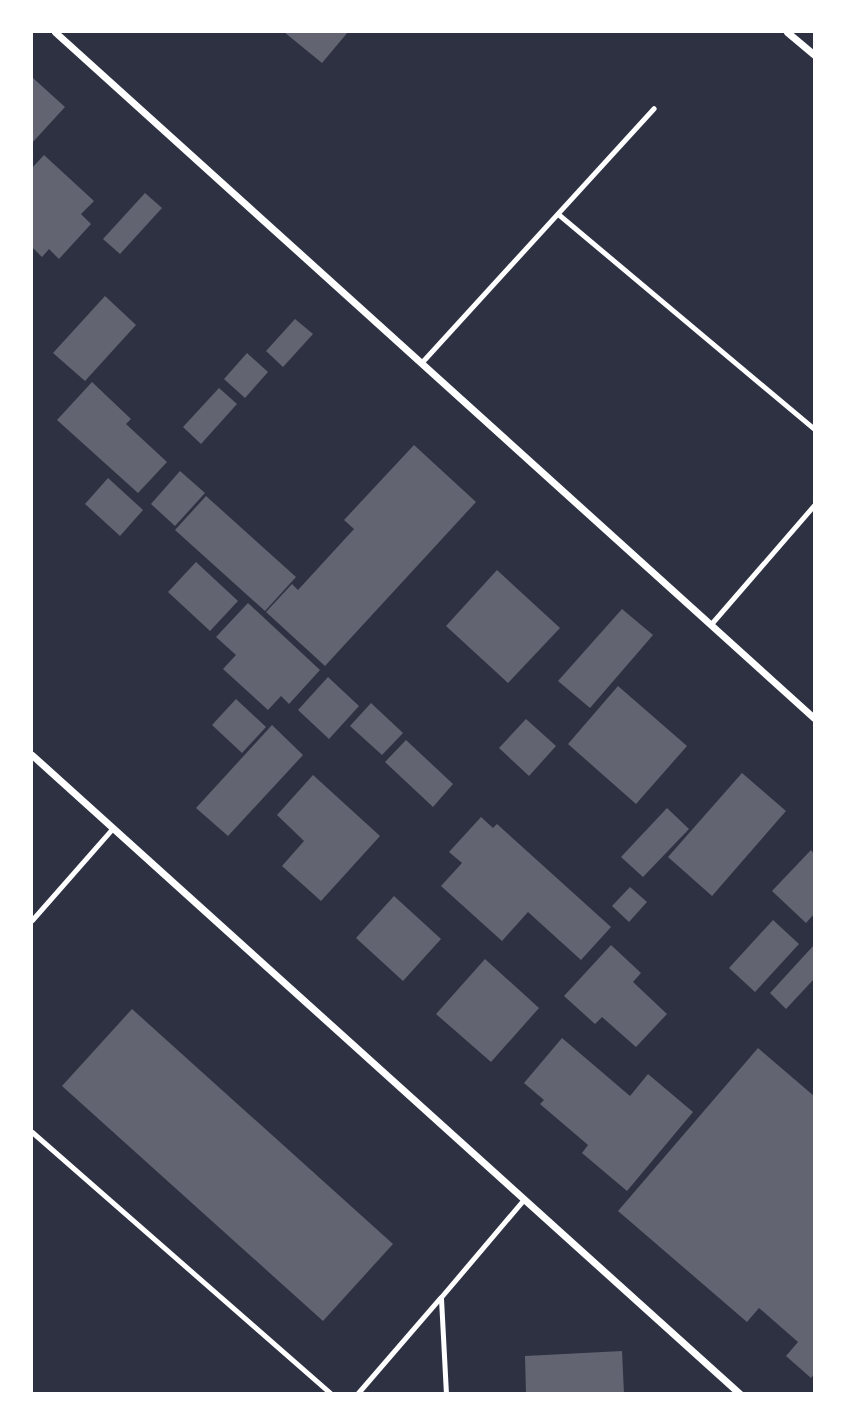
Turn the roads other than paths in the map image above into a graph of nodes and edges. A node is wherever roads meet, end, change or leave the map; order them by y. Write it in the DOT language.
graph roads {
  1 [pos="55,32"];
  2 [pos="787,32"];
  3 [pos="814,55"];
  4 [pos="654,108"];
  5 [pos="558,214"];
  6 [pos="421,363"];
  7 [pos="814,429"];
  8 [pos="814,505"];
  9 [pos="711,624"];
  10 [pos="814,718"];
  11 [pos="32,755"];
  12 [pos="112,828"];
  13 [pos="32,920"];
  14 [pos="32,1132"];
  15 [pos="524,1199"];
  16 [pos="441,1297"];
  17 [pos="331,1394"];
  18 [pos="357,1394"];
  19 [pos="446,1394"];
  20 [pos="740,1394"];
  1 -- 6 [label="street"];
  2 -- 3 [label="street"];
  4 -- 5 [label="lane"];
  5 -- 6 [label="lane"];
  5 -- 7 [label="lane"];
  6 -- 9 [label="street"];
  8 -- 9 [label="lane"];
  9 -- 10 [label="street"];
  11 -- 12 [label="street"];
  12 -- 13 [label="lane"];
  12 -- 15 [label="street"];
  14 -- 17 [label="lane"];
  15 -- 16 [label="lane"];
  15 -- 20 [label="street"];
  16 -- 18 [label="lane"];
  16 -- 19 [label="lane"];
}
